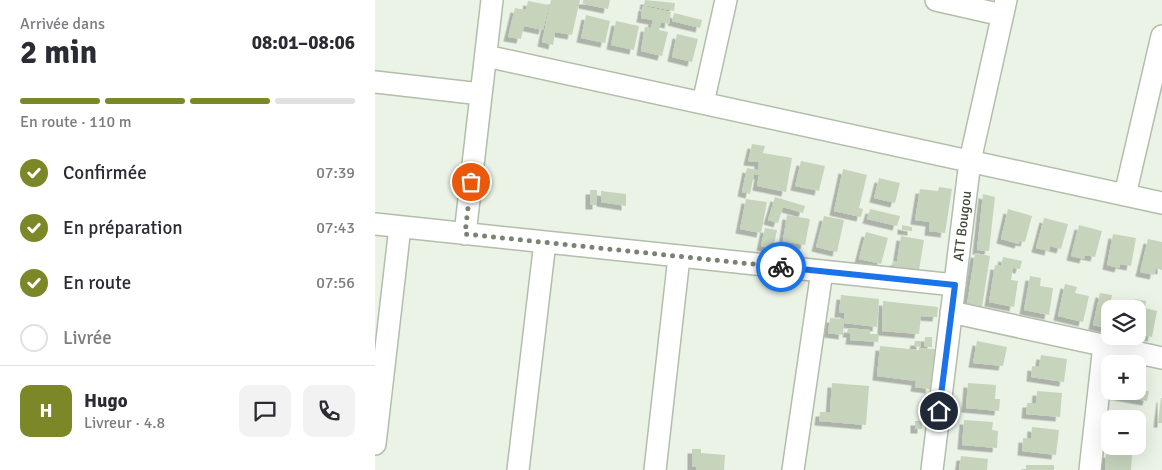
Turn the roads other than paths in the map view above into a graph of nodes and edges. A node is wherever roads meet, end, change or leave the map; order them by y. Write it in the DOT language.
graph roads {
  1 [pos="492,0"];
  2 [pos="726,0"];
  3 [pos="936,0"];
  4 [pos="1004,7"];
  5 [pos="1162,36"];
  6 [pos="486,56"];
  7 [pos="375,82"];
  8 [pos="481,94"];
  9 [pos="703,104"];
  10 [pos="970,161"];
  11 [pos="1125,195"];
  12 [pos="1162,203"];
  13 [pos="375,224"];
  14 [pos="400,227"];
  15 [pos="465,234"];
  16 [pos="545,242"];
  17 [pos="679,256"];
  18 [pos="822,272"];
  19 [pos="955,285"];
  20 [pos="951,312"];
  21 [pos="1101,344"];
  22 [pos="1104,345"];
  23 [pos="1162,358"];
  24 [pos="379,373"];
  25 [pos="375,444"];
  26 [pos="518,470"];
  27 [pos="655,470"];
  28 [pos="793,470"];
  29 [pos="932,470"];
  30 [pos="1090,470"];
  1 -- 6 [label="street"];
  2 -- 9 [label="street"];
  3 -- 4 [label="street"];
  4 -- 10 [label="street, ATT Bougou"];
  5 -- 11 [label="street"];
  6 -- 8 [label="street"];
  6 -- 9 [label="street"];
  7 -- 8 [label="street"];
  8 -- 15 [label="street"];
  9 -- 10 [label="street"];
  10 -- 11 [label="street"];
  10 -- 19 [label="street, ATT Bougou"];
  11 -- 12 [label="street"];
  13 -- 14 [label="street"];
  14 -- 15 [label="street"];
  14 -- 24 [label="street"];
  15 -- 16 [label="street"];
  16 -- 17 [label="street"];
  16 -- 26 [label="street"];
  17 -- 18 [label="street"];
  17 -- 27 [label="street"];
  18 -- 19 [label="street"];
  18 -- 28 [label="street"];
  19 -- 20 [label="street, ATT Bougou"];
  20 -- 21 [label="street"];
  20 -- 29 [label="street, ATT Bougou"];
  22 -- 23 [label="street"];
  22 -- 30 [label="street"];
  24 -- 25 [label="street"];
}
